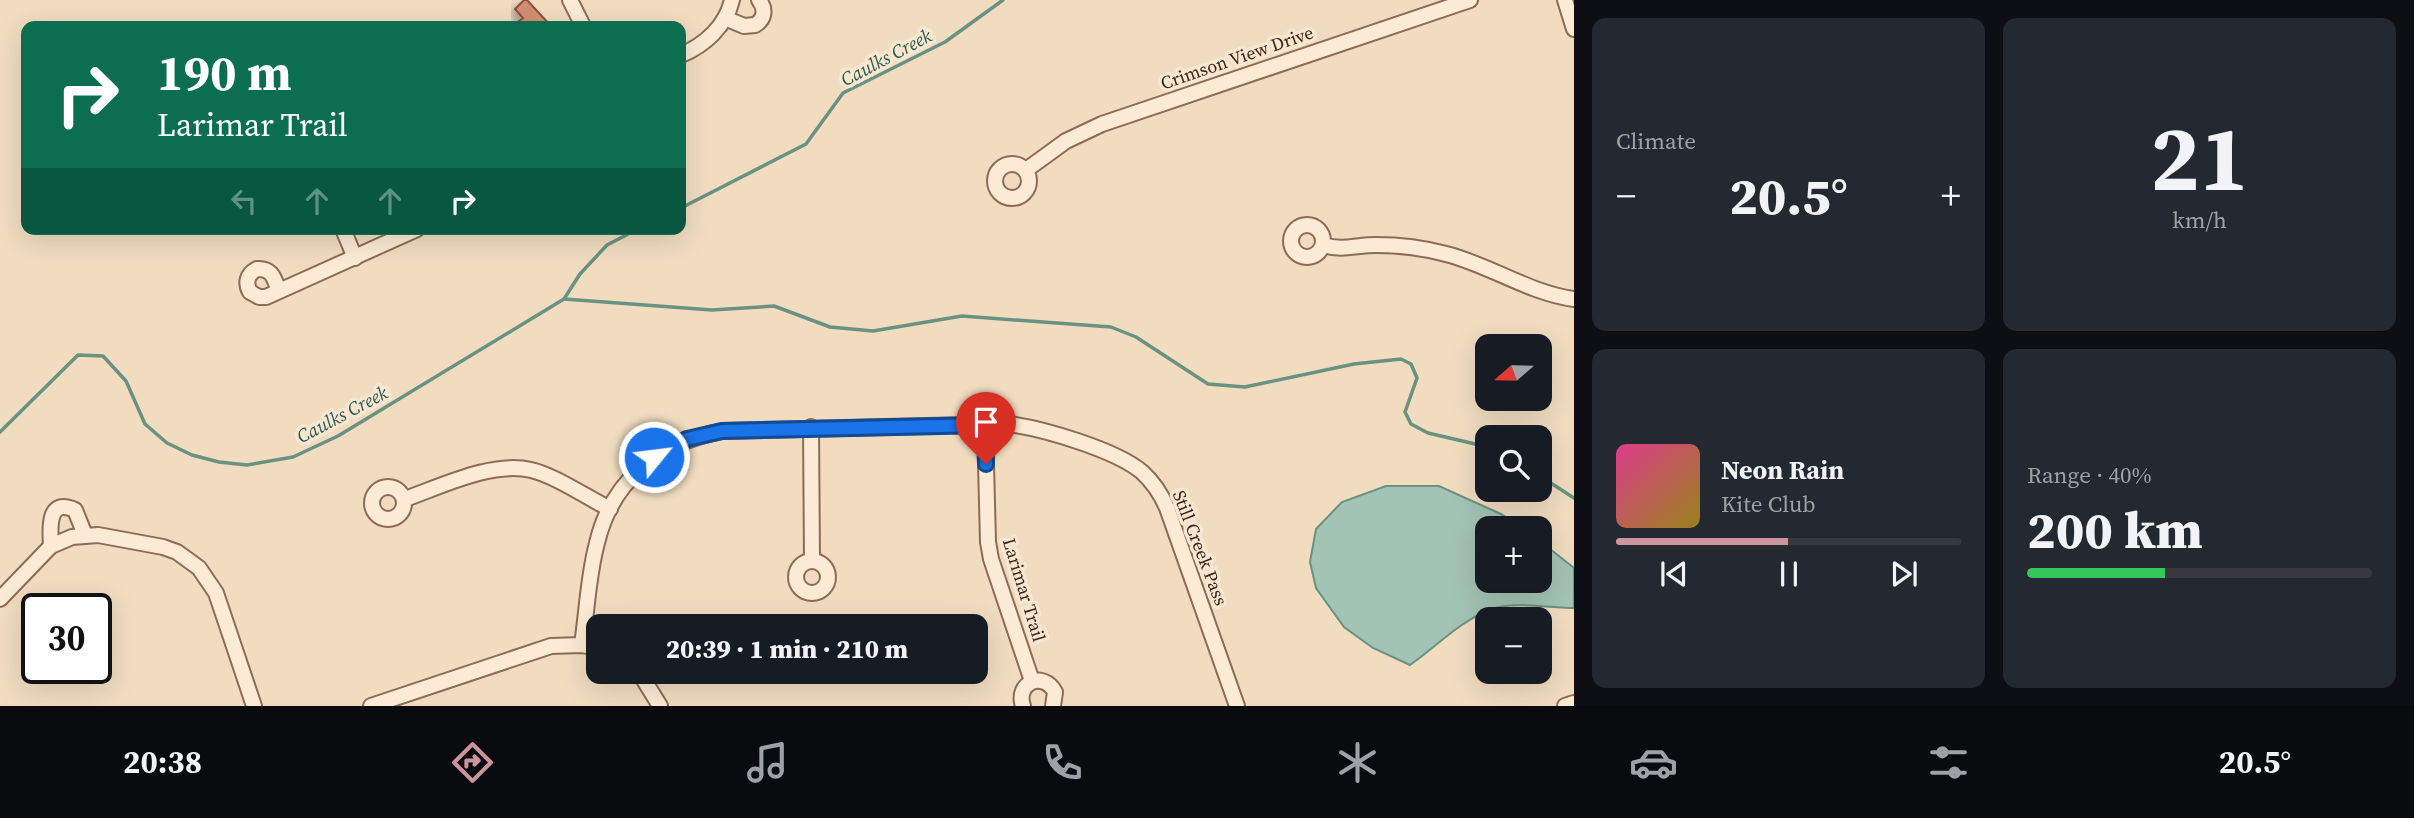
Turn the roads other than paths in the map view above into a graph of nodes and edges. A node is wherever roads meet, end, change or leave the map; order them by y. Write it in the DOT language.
graph roads {
  1 [pos="570,0"];
  2 [pos="732,0"];
  3 [pos="759,0"];
  4 [pos="1470,0"];
  5 [pos="1565,0"];
  6 [pos="725,18"];
  7 [pos="580,21"];
  8 [pos="1574,29"];
  9 [pos="686,52"];
  10 [pos="1026,170"];
  11 [pos="345,235"];
  12 [pos="405,235"];
  13 [pos="1323,245"];
  14 [pos="355,258"];
  15 [pos="279,291"];
  16 [pos="1574,299"];
  17 [pos="985,425"];
  18 [pos="811,427"];
  19 [pos="405,499"];
  20 [pos="610,509"];
  21 [pos="85,535"];
  22 [pos="51,546"];
  23 [pos="812,560"];
  24 [pos="0,599"];
  25 [pos="582,645"];
  26 [pos="586,646"];
  27 [pos="1032,681"];
  28 [pos="646,684"];
  29 [pos="1574,703"];
  30 [pos="254,706"];
  31 [pos="371,706"];
  32 [pos="660,706"];
  33 [pos="1023,706"];
  34 [pos="1053,706"];
  35 [pos="1237,706"];
  36 [pos="1565,706"];
  1 -- 7 [label="street"];
  2 -- 6 [label="street"];
  3 -- 6 [label="street"];
  4 -- 10 [label="street, Crimson View Drive"];
  5 -- 8 [label="street"];
  6 -- 9 [label="street"];
  11 -- 14 [label="street"];
  12 -- 14 [label="street"];
  13 -- 16 [label="street"];
  14 -- 15 [label="street"];
  17 -- 18 [label="street, Still Creek Pass"];
  17 -- 27 [label="street, Larimar Trail"];
  17 -- 35 [label="street, Still Creek Pass"];
  18 -- 20 [label="street, Still Creek Pass"];
  18 -- 23 [label="street"];
  19 -- 20 [label="street"];
  20 -- 25 [label="street, Still Creek Pass"];
  21 -- 22 [label="street"];
  21 -- 22 [label="street"];
  21 -- 30 [label="street"];
  22 -- 24 [label="street"];
  25 -- 26 [label="street"];
  25 -- 31 [label="street"];
  27 -- 33 [label="street"];
  27 -- 34 [label="street"];
  28 -- 32 [label="street"];
  29 -- 36 [label="street"];
}
